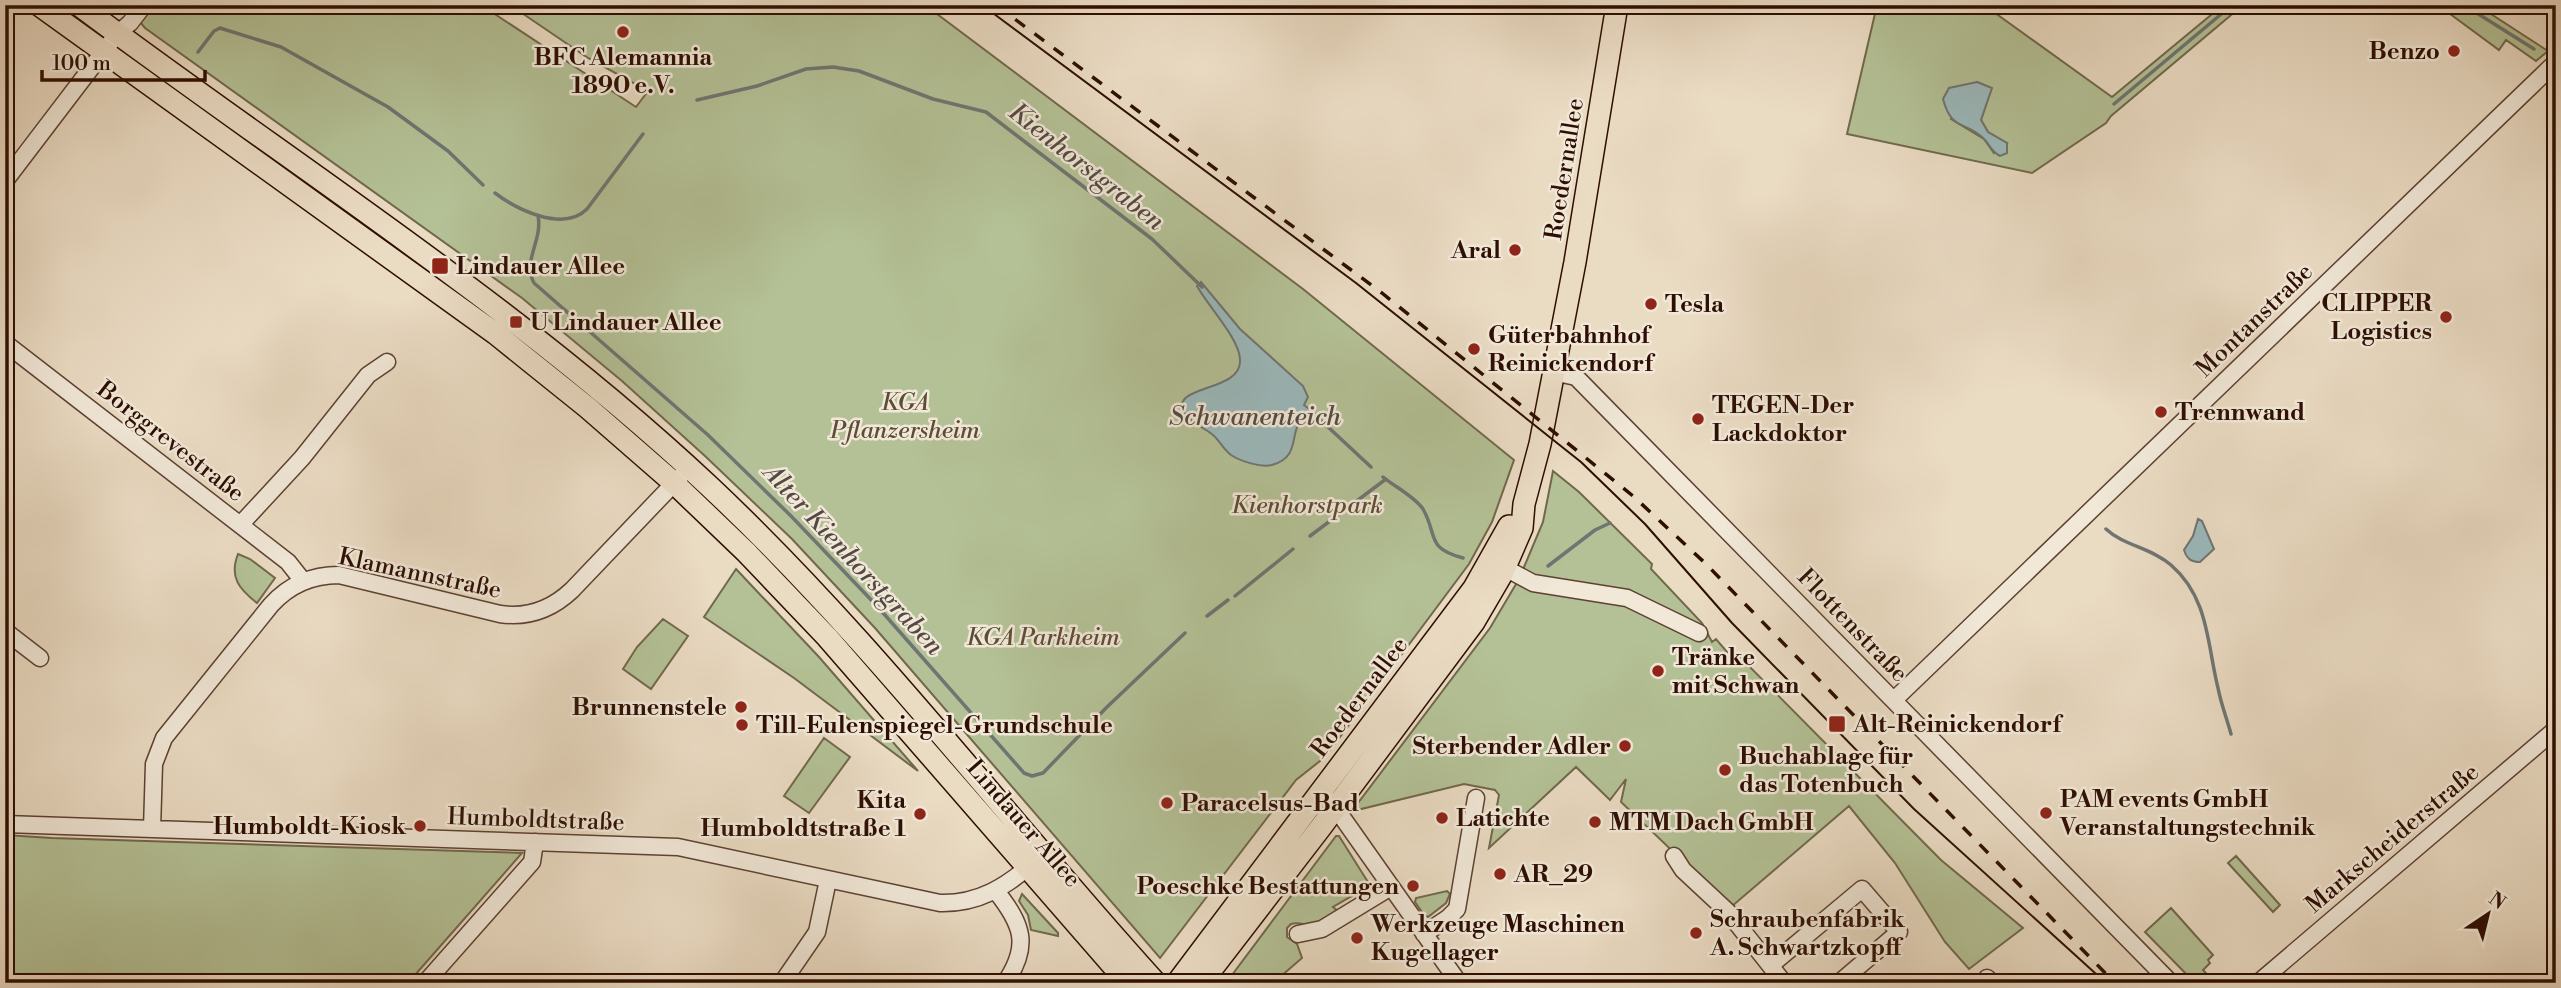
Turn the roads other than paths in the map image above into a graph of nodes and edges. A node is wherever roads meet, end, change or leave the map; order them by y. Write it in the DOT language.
graph roads {
  1 [pos="39,5"];
  2 [pos="79,5"];
  3 [pos="144,5"];
  4 [pos="1617,5"];
  5 [pos="111,42"];
  6 [pos="2556,62"];
  7 [pos="5,181"];
  8 [pos="5,343"];
  9 [pos="387,362"];
  10 [pos="1553,372"];
  11 [pos="689,468"];
  12 [pos="674,483"];
  13 [pos="1524,504"];
  14 [pos="241,524"];
  15 [pos="1505,568"];
  16 [pos="303,581"];
  17 [pos="5,631"];
  18 [pos="1699,633"];
  19 [pos="40,658"];
  20 [pos="1894,700"];
  21 [pos="2556,729"];
  22 [pos="1329,798"];
  23 [pos="1476,798"];
  24 [pos="5,824"];
  25 [pos="152,830"];
  26 [pos="535,842"];
  27 [pos="1674,856"];
  28 [pos="1036,861"];
  29 [pos="828,880"];
  30 [pos="1391,887"];
  31 [pos="996,891"];
  32 [pos="1298,934"];
  33 [pos="1424,934"];
  34 [pos="1771,965"];
  35 [pos="1449,968"];
  36 [pos="425,983"];
  37 [pos="782,983"];
  38 [pos="1005,983"];
  39 [pos="1128,983"];
  40 [pos="1156,983"];
  41 [pos="1177,983"];
  42 [pos="1201,983"];
  43 [pos="1460,983"];
  44 [pos="1466,983"];
  45 [pos="1784,983"];
  46 [pos="1839,983"];
  47 [pos="2171,983"];
  48 [pos="2258,983"];
  1 -- 5 [label="main road, Lindauer Allee"];
  2 -- 5 [label="main road, Lindauer Allee"];
  3 -- 5 [label="street"];
  4 -- 10 [label="main road, Roedernallee"];
  5 -- 7 [label="street"];
  5 -- 11 [label="main road, Lindauer Allee"];
  5 -- 12 [label="main road, Lindauer Allee"];
  6 -- 20 [label="street, Montanstraße"];
  8 -- 14 [label="street, Borggrevestraße"];
  9 -- 14 [label="street"];
  10 -- 13 [label="main road, Roedernallee"];
  10 -- 20 [label="street, Flottenstraße"];
  11 -- 12 [label="street, Klamannstraße"];
  11 -- 28 [label="main road, Lindauer Allee"];
  12 -- 16 [label="street, Klamannstraße"];
  12 -- 28 [label="main road, Lindauer Allee"];
  13 -- 15 [label="main road, Roedernallee"];
  13 -- 22 [label="main road, Roedernallee"];
  14 -- 16 [label="street, Borggrevestraße"];
  15 -- 18 [label="street"];
  15 -- 22 [label="main road, Roedernallee"];
  16 -- 25 [label="street, Klamannstraße"];
  17 -- 19 [label="street"];
  20 -- 47 [label="street, Flottenstraße"];
  21 -- 48 [label="street, Markscheiderstraße"];
  22 -- 30 [label="street"];
  22 -- 41 [label="main road, Roedernallee"];
  22 -- 42 [label="main road, Roedernallee"];
  23 -- 33 [label="street"];
  24 -- 25 [label="street, Humboldtstraße"];
  25 -- 26 [label="street, Humboldtstraße"];
  26 -- 29 [label="street, Humboldtstraße"];
  26 -- 36 [label="street"];
  27 -- 34 [label="street"];
  28 -- 31 [label="street, Humboldtstraße"];
  28 -- 39 [label="main road, Lindauer Allee"];
  28 -- 40 [label="main road, Lindauer Allee"];
  29 -- 31 [label="street, Humboldtstraße"];
  29 -- 37 [label="street"];
  30 -- 32 [label="street"];
  30 -- 33 [label="street"];
  31 -- 38 [label="street"];
  33 -- 35 [label="street"];
  34 -- 45 [label="street"];
  34 -- 46 [label="street"];
  35 -- 43 [label="street"];
  35 -- 44 [label="street"];
}
